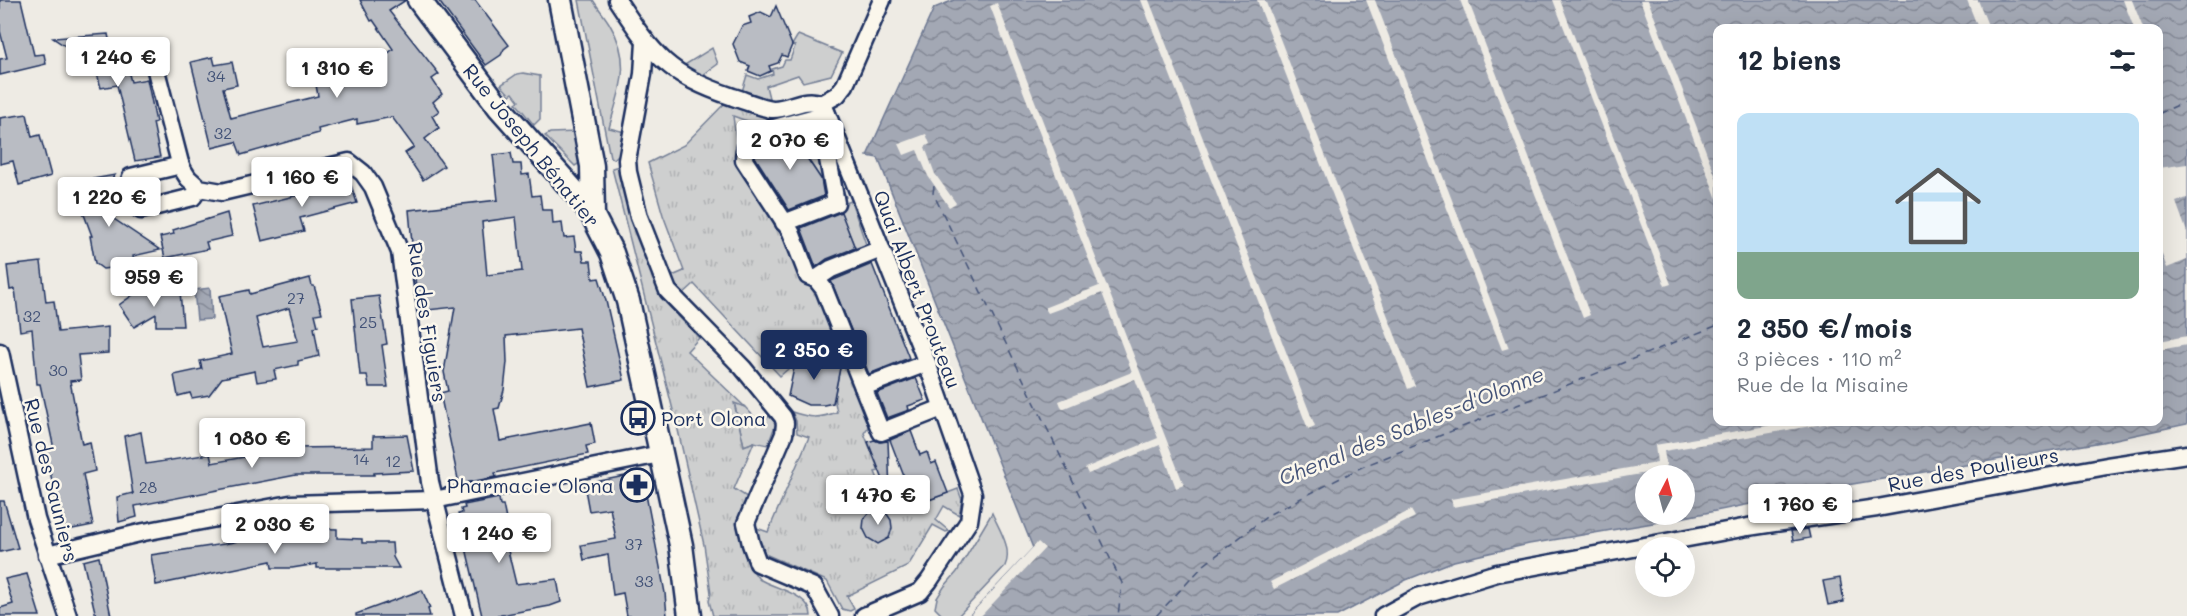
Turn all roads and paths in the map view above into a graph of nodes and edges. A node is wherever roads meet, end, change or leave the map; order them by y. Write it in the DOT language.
graph roads {
  1 [pos="419,0"];
  2 [pos="560,0"];
  3 [pos="617,0"];
  4 [pos="882,0"];
  5 [pos="645,42"];
  6 [pos="151,51"];
  7 [pos="824,109"];
  8 [pos="841,150"];
  9 [pos="181,165"];
  10 [pos="199,188"];
  11 [pos="593,216"];
  12 [pos="784,223"];
  13 [pos="881,249"];
  14 [pos="816,279"];
  15 [pos="0,352"];
  16 [pos="927,363"];
  17 [pos="863,387"];
  18 [pos="942,408"];
  19 [pos="660,454"];
  20 [pos="2187,454"];
  21 [pos="434,500"];
  22 [pos="47,555"];
  23 [pos="68,616"];
  24 [pos="464,616"];
  25 [pos="690,616"];
  26 [pos="830,616"];
  27 [pos="864,616"];
  28 [pos="1383,616"];
  1 -- 11 [label="street, Rue Joseph Bénatier"];
  2 -- 11 [label="street"];
  3 -- 5 [label="street"];
  4 -- 7 [label="street"];
  5 -- 7 [label="street"];
  5 -- 26 [label="street"];
  6 -- 9 [label="street"];
  7 -- 8 [label="street, Quai Albert Prouteau"];
  7 -- 12 [label="street"];
  8 -- 12 [label="street"];
  8 -- 13 [label="street, Quai Albert Prouteau"];
  9 -- 10 [label="street"];
  9 -- 10 [label="street"];
  10 -- 21 [label="street, Rue des Figuiers"];
  11 -- 19 [label="street, Rue Joseph Bénatier"];
  12 -- 14 [label="street"];
  13 -- 14 [label="street"];
  13 -- 16 [label="street, Quai Albert Prouteau"];
  14 -- 17 [label="street"];
  15 -- 22 [label="street, Rue des Sauniers"];
  16 -- 17 [label="street"];
  16 -- 18 [label="street, Quai Albert Prouteau"];
  17 -- 18 [label="street"];
  18 -- 27 [label="street, Quai Albert Prouteau"];
  19 -- 21 [label="street"];
  19 -- 25 [label="street, Rue Joseph Bénatier"];
  20 -- 28 [label="street, Rue des Poulieurs"];
  21 -- 22 [label="street"];
  21 -- 24 [label="street, Rue des Figuiers"];
  22 -- 23 [label="street, Rue des Sauniers"];
}
